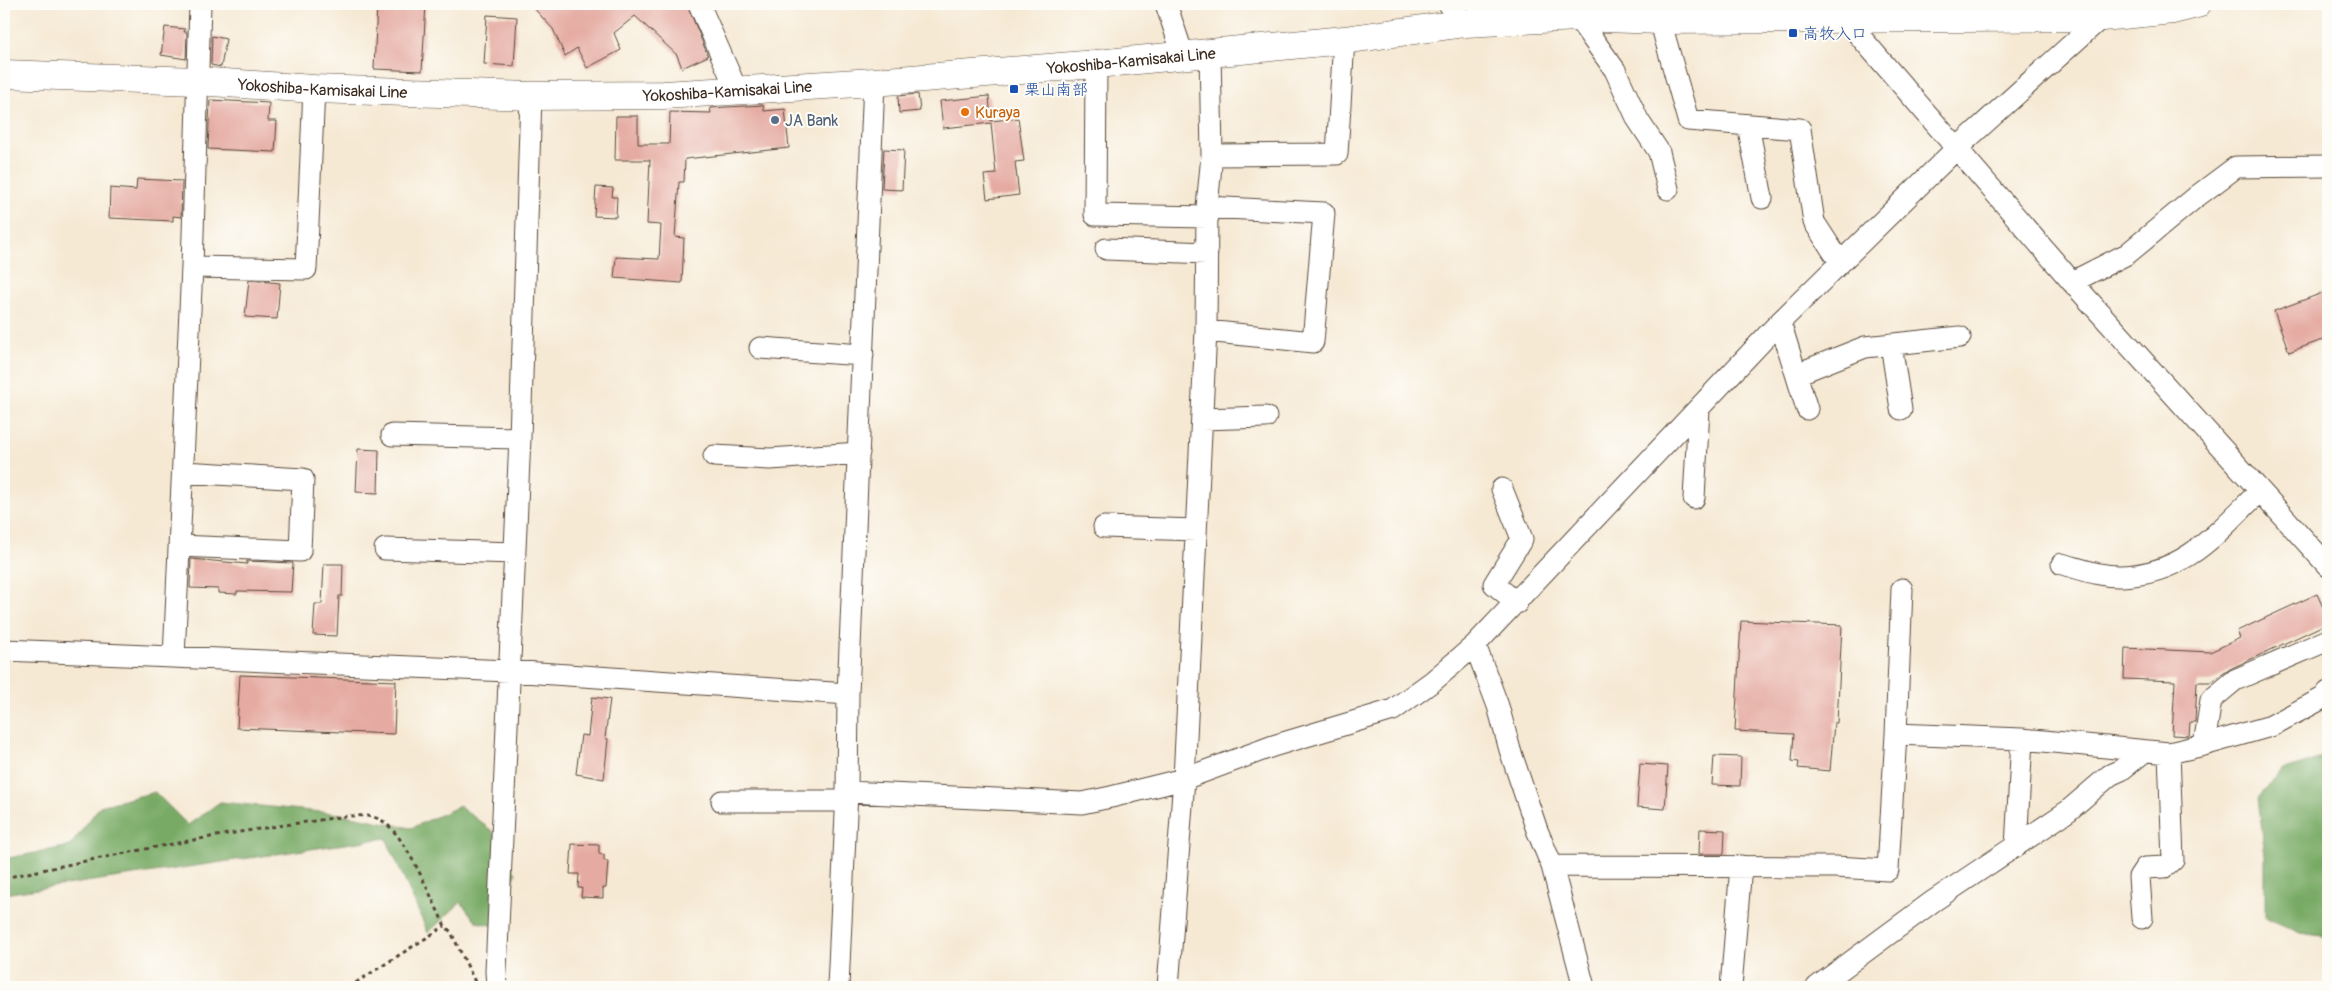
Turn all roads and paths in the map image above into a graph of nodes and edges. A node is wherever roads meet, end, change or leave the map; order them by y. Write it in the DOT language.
graph roads {
  1 [pos="200,4"];
  2 [pos="699,4"];
  3 [pos="1166,4"];
  4 [pos="2196,4"];
  5 [pos="1894,11"];
  6 [pos="1742,12"];
  7 [pos="1458,13"];
  8 [pos="1577,17"];
  9 [pos="2102,17"];
  10 [pos="1845,19"];
  11 [pos="1660,20"];
  12 [pos="1344,40"];
  13 [pos="1210,52"];
  14 [pos="1183,55"];
  15 [pos="1096,64"];
  16 [pos="4,74"];
  17 [pos="196,81"];
  18 [pos="874,82"];
  19 [pos="314,89"];
  20 [pos="737,91"];
  21 [pos="531,96"];
  22 [pos="1748,124"];
  23 [pos="1956,149"];
  24 [pos="1212,155"];
  25 [pos="2328,166"];
  26 [pos="1668,189"];
  27 [pos="1762,198"];
  28 [pos="1208,212"];
  29 [pos="1106,249"];
  30 [pos="1207,253"];
  31 [pos="1840,262"];
  32 [pos="192,267"];
  33 [pos="2072,282"];
  34 [pos="1780,322"];
  35 [pos="1206,331"];
  36 [pos="1960,337"];
  37 [pos="1891,344"];
  38 [pos="760,348"];
  39 [pos="863,355"];
  40 [pos="1797,374"];
  41 [pos="1699,408"];
  42 [pos="1807,409"];
  43 [pos="1901,409"];
  44 [pos="1266,417"];
  45 [pos="1202,420"];
  46 [pos="392,435"];
  47 [pos="520,438"];
  48 [pos="859,454"];
  49 [pos="714,456"];
  50 [pos="183,472"];
  51 [pos="1502,489"];
  52 [pos="2260,491"];
  53 [pos="1694,498"];
  54 [pos="1104,527"];
  55 [pos="1196,530"];
  56 [pos="179,546"];
  57 [pos="385,549"];
  58 [pos="515,553"];
  59 [pos="2062,564"];
  60 [pos="2328,566"];
  61 [pos="1902,589"];
  62 [pos="1517,603"];
  63 [pos="2328,640"];
  64 [pos="1475,645"];
  65 [pos="4,650"];
  66 [pos="174,657"];
  67 [pos="509,671"];
  68 [pos="2328,692"];
  69 [pos="848,694"];
  70 [pos="1896,734"];
  71 [pos="2022,739"];
  72 [pos="2204,745"];
  73 [pos="2145,751"];
  74 [pos="2169,753"];
  75 [pos="1184,779"];
  76 [pos="847,797"];
  77 [pos="722,801"];
  78 [pos="2016,846"];
  79 [pos="1552,866"];
  80 [pos="1741,866"];
  81 [pos="4,878"];
  82 [pos="2142,918"];
  83 [pos="445,926"];
  84 [pos="349,987"];
  85 [pos="477,987"];
  86 [pos="497,987"];
  87 [pos="838,987"];
  88 [pos="1168,987"];
  89 [pos="1584,987"];
  90 [pos="1731,987"];
  91 [pos="1817,987"];
  1 -- 17 [label="street"];
  2 -- 20 [label="street"];
  3 -- 14 [label="street"];
  4 -- 9 [label="main road, Yokoshiba-Kamisakai Line"];
  5 -- 9 [label="main road, Yokoshiba-Kamisakai Line"];
  5 -- 10 [label="main road, Yokoshiba-Kamisakai Line"];
  6 -- 10 [label="main road, Yokoshiba-Kamisakai Line"];
  6 -- 11 [label="main road, Yokoshiba-Kamisakai Line"];
  7 -- 8 [label="main road, Yokoshiba-Kamisakai Line"];
  7 -- 12 [label="main road, Yokoshiba-Kamisakai Line"];
  8 -- 11 [label="main road, Yokoshiba-Kamisakai Line"];
  8 -- 26 [label="street"];
  9 -- 23 [label="street"];
  10 -- 23 [label="street"];
  11 -- 22 [label="street"];
  12 -- 13 [label="main road, Yokoshiba-Kamisakai Line"];
  12 -- 24 [label="street"];
  13 -- 14 [label="main road, Yokoshiba-Kamisakai Line"];
  13 -- 24 [label="street"];
  14 -- 15 [label="main road, Yokoshiba-Kamisakai Line"];
  15 -- 18 [label="main road, Yokoshiba-Kamisakai Line"];
  15 -- 28 [label="street"];
  16 -- 17 [label="main road, Yokoshiba-Kamisakai Line"];
  17 -- 19 [label="main road, Yokoshiba-Kamisakai Line"];
  17 -- 32 [label="street"];
  18 -- 20 [label="main road, Yokoshiba-Kamisakai Line"];
  18 -- 39 [label="street"];
  19 -- 21 [label="main road, Yokoshiba-Kamisakai Line"];
  19 -- 32 [label="street"];
  20 -- 21 [label="main road, Yokoshiba-Kamisakai Line"];
  21 -- 47 [label="street"];
  22 -- 27 [label="street"];
  22 -- 31 [label="street"];
  23 -- 31 [label="street"];
  23 -- 33 [label="street"];
  24 -- 28 [label="street"];
  25 -- 33 [label="street"];
  28 -- 30 [label="street"];
  28 -- 35 [label="street"];
  29 -- 30 [label="street"];
  30 -- 35 [label="street"];
  31 -- 34 [label="street"];
  32 -- 50 [label="street"];
  33 -- 52 [label="street"];
  34 -- 40 [label="street"];
  34 -- 41 [label="street"];
  35 -- 45 [label="street"];
  36 -- 37 [label="street"];
  37 -- 40 [label="street"];
  37 -- 43 [label="street"];
  38 -- 39 [label="street"];
  39 -- 48 [label="street"];
  40 -- 42 [label="street"];
  41 -- 53 [label="street"];
  41 -- 62 [label="street"];
  44 -- 45 [label="street"];
  45 -- 55 [label="street"];
  46 -- 47 [label="street"];
  47 -- 58 [label="street"];
  48 -- 49 [label="street"];
  48 -- 69 [label="street"];
  50 -- 56 [label="street"];
  50 -- 56 [label="street"];
  51 -- 62 [label="street"];
  52 -- 59 [label="street"];
  52 -- 60 [label="street"];
  54 -- 55 [label="street"];
  55 -- 75 [label="street"];
  56 -- 66 [label="street"];
  57 -- 58 [label="street"];
  58 -- 67 [label="street"];
  61 -- 70 [label="street"];
  62 -- 64 [label="street"];
  63 -- 72 [label="street"];
  64 -- 75 [label="street"];
  64 -- 79 [label="street"];
  65 -- 66 [label="street"];
  66 -- 67 [label="street"];
  67 -- 69 [label="street"];
  67 -- 86 [label="street"];
  68 -- 72 [label="street"];
  69 -- 76 [label="street"];
  70 -- 71 [label="street"];
  70 -- 80 [label="street"];
  71 -- 73 [label="street"];
  71 -- 78 [label="street"];
  72 -- 74 [label="street"];
  73 -- 74 [label="street"];
  73 -- 78 [label="street"];
  74 -- 82 [label="street"];
  75 -- 76 [label="street"];
  75 -- 88 [label="street"];
  76 -- 77 [label="street"];
  76 -- 87 [label="street"];
  78 -- 91 [label="street"];
  79 -- 80 [label="street"];
  79 -- 89 [label="street"];
  80 -- 90 [label="street"];
  81 -- 83 [label="path"];
  83 -- 84 [label="path"];
  83 -- 85 [label="path"];
}
